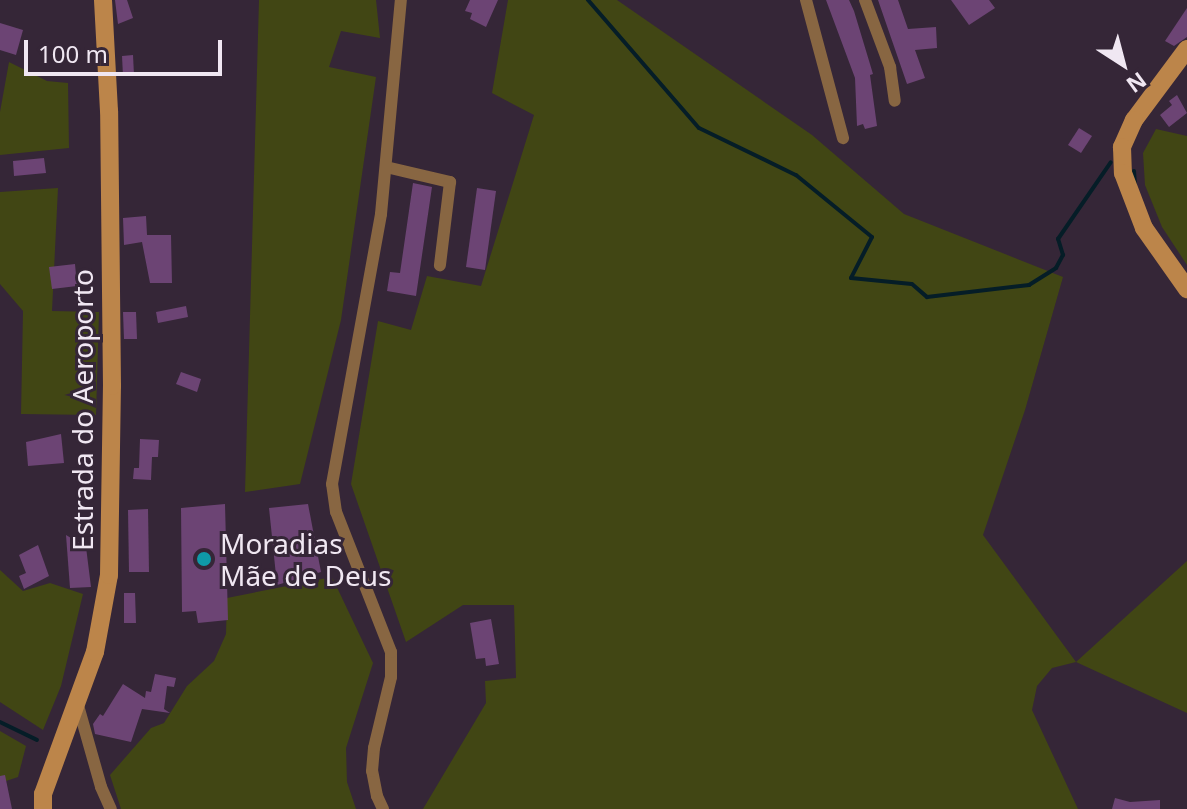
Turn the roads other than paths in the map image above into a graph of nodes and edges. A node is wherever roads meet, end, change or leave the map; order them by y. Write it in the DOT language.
graph roads {
  1 [pos="103,0"];
  2 [pos="401,0"];
  3 [pos="806,0"];
  4 [pos="865,0"];
  5 [pos="1187,49"];
  6 [pos="895,101"];
  7 [pos="843,138"];
  8 [pos="386,167"];
  9 [pos="440,265"];
  10 [pos="1187,289"];
  11 [pos="76,699"];
  12 [pos="43,809"];
  13 [pos="111,809"];
  14 [pos="383,809"];
  1 -- 11 [label="main road, Estrada do Aeroporto"];
  2 -- 8 [label="street"];
  3 -- 7 [label="street"];
  4 -- 6 [label="street"];
  5 -- 10 [label="main road"];
  8 -- 9 [label="street"];
  8 -- 14 [label="street"];
  11 -- 12 [label="main road, Estrada do Aeroporto"];
  11 -- 13 [label="street"];
}
